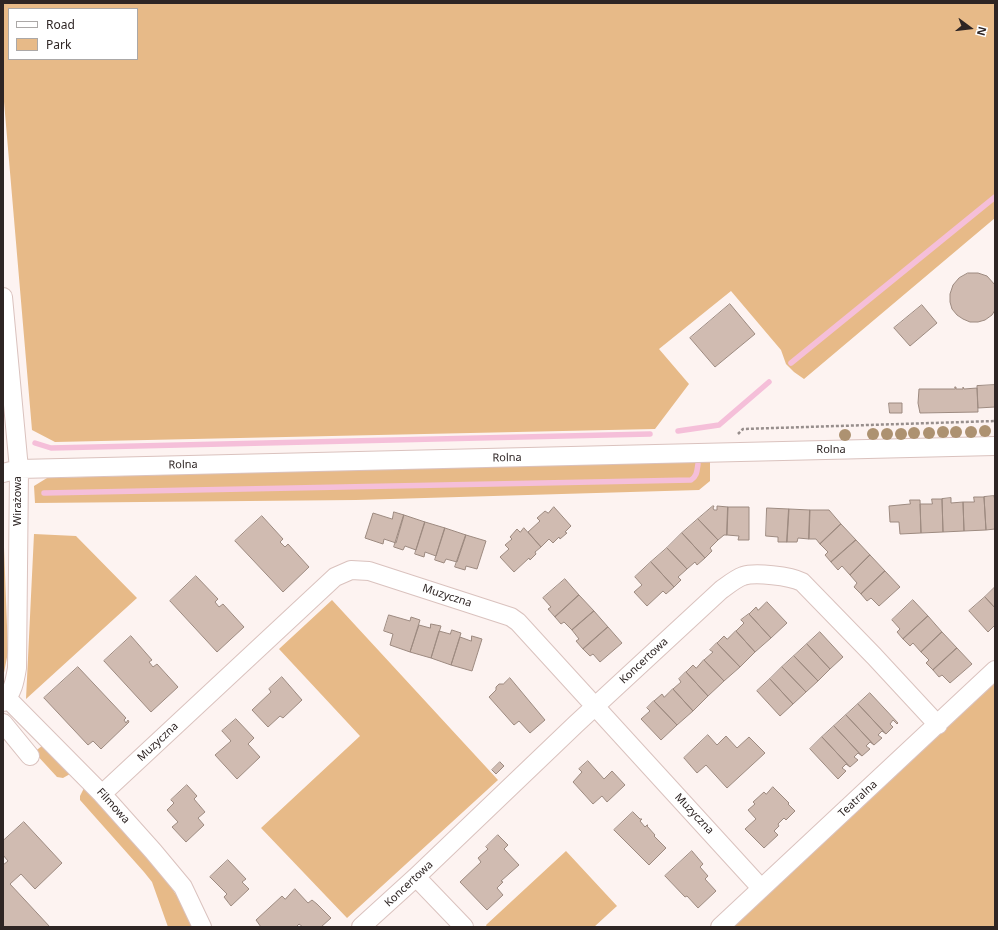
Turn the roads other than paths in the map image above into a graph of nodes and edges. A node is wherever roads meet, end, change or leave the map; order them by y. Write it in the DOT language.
graph roads {
  1 [pos="3,298"];
  2 [pos="995,446"];
  3 [pos="11,471"];
  4 [pos="995,670"];
  5 [pos="5,700"];
  6 [pos="596,706"];
  7 [pos="3,724"];
  8 [pos="938,725"];
  9 [pos="30,756"];
  10 [pos="102,794"];
  11 [pos="416,877"];
  12 [pos="762,888"];
  13 [pos="202,927"];
  14 [pos="361,927"];
  15 [pos="464,927"];
  16 [pos="720,927"];
  1 -- 3 [label="street, Wirażowa"];
  2 -- 3 [label="street, Rolna"];
  3 -- 5 [label="street, Wirażowa"];
  4 -- 8 [label="street, Teatralna"];
  5 -- 10 [label="street, Filmowa"];
  6 -- 8 [label="street, Koncertowa"];
  6 -- 10 [label="street, Muzyczna"];
  6 -- 11 [label="street, Koncertowa"];
  6 -- 12 [label="street, Muzyczna"];
  7 -- 9 [label="street"];
  8 -- 12 [label="street, Teatralna"];
  10 -- 13 [label="street, Filmowa"];
  11 -- 14 [label="street, Koncertowa"];
  11 -- 15 [label="street"];
  12 -- 16 [label="street, Teatralna"];
}
